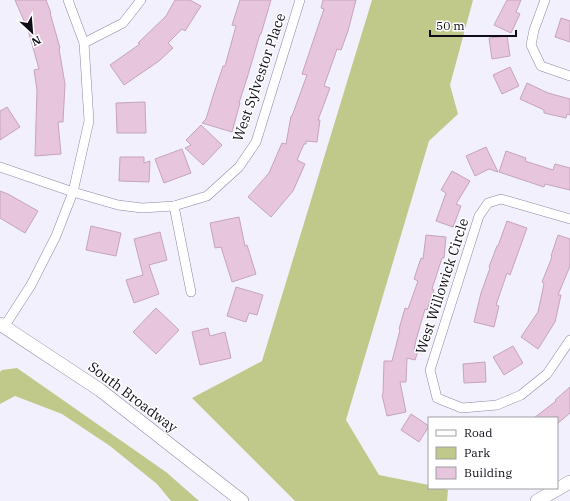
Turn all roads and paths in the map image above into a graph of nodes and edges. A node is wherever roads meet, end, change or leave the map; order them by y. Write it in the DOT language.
graph roads {
  1 [pos="68,0"];
  2 [pos="141,0"];
  3 [pos="300,0"];
  4 [pos="545,0"];
  5 [pos="84,43"];
  6 [pos="570,76"];
  7 [pos="0,167"];
  8 [pos="73,192"];
  9 [pos="174,206"];
  10 [pos="570,219"];
  11 [pos="191,292"];
  12 [pos="1,328"];
  13 [pos="570,340"];
  14 [pos="570,482"];
  15 [pos="558,489"];
  16 [pos="558,489"];
  17 [pos="242,501"];
  18 [pos="537,501"];
  1 -- 5 [label="street"];
  2 -- 5 [label="street"];
  3 -- 9 [label="street, West Sylvestor Place"];
  4 -- 6 [label="street"];
  5 -- 8 [label="street"];
  7 -- 8 [label="street, West Sylvestor Place"];
  8 -- 9 [label="street, West Sylvestor Place"];
  8 -- 12 [label="street"];
  9 -- 11 [label="street"];
  10 -- 13 [label="street, West Willowick Circle"];
  12 -- 17 [label="main road, South Broadway"];
  14 -- 15 [label="main road"];
  16 -- 18 [label="main road"];
}
